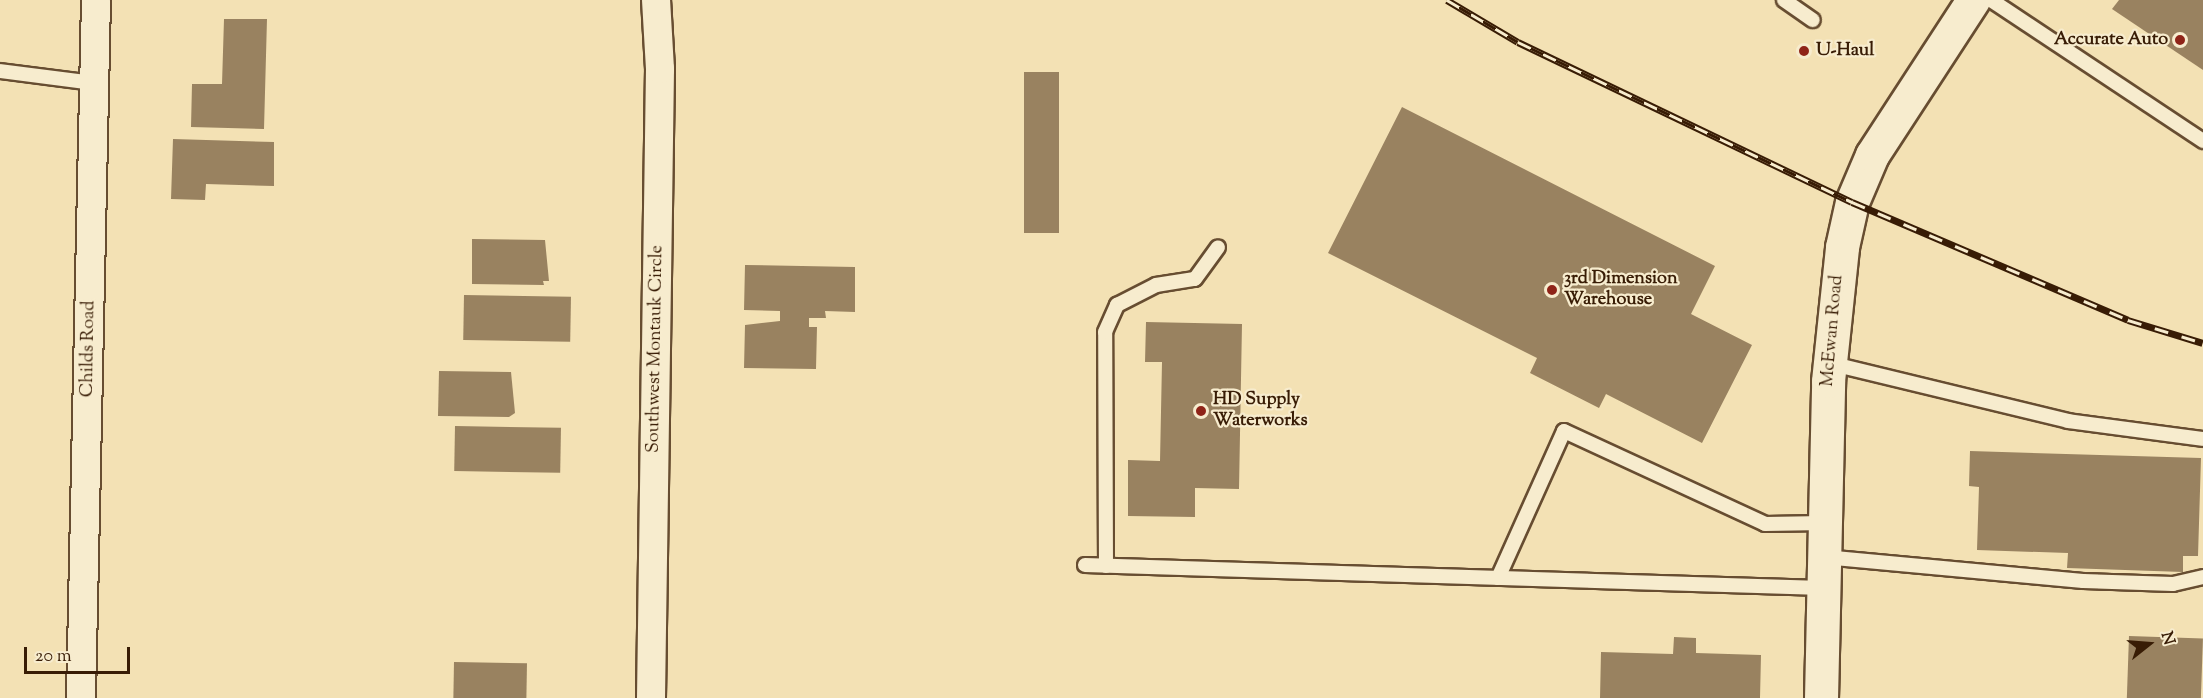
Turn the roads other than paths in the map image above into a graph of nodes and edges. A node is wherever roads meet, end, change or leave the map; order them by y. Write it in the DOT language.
graph roads {
  1 [pos="96,0"];
  2 [pos="656,0"];
  3 [pos="1784,0"];
  4 [pos="1973,0"];
  5 [pos="1991,0"];
  6 [pos="1814,20"];
  7 [pos="0,71"];
  8 [pos="94,83"];
  9 [pos="2203,141"];
  10 [pos="1218,247"];
  11 [pos="1829,363"];
  12 [pos="2203,439"];
  13 [pos="1824,523"];
  14 [pos="1085,565"];
  15 [pos="1106,566"];
  16 [pos="1823,572"];
  17 [pos="2203,577"];
  18 [pos="1498,578"];
  19 [pos="81,698"];
  20 [pos="651,698"];
  21 [pos="1821,698"];
  1 -- 8 [label="street, Childs Road"];
  2 -- 20 [label="street, Southwest Montauk Circle"];
  3 -- 6 [label="lane"];
  4 -- 11 [label="street, McEwan Road"];
  5 -- 9 [label="lane"];
  7 -- 8 [label="lane"];
  8 -- 19 [label="street, Childs Road"];
  10 -- 15 [label="lane"];
  11 -- 12 [label="lane"];
  11 -- 13 [label="street, McEwan Road"];
  13 -- 16 [label="street, McEwan Road"];
  13 -- 18 [label="lane"];
  14 -- 15 [label="lane"];
  15 -- 18 [label="lane"];
  16 -- 17 [label="lane"];
  16 -- 18 [label="lane"];
  16 -- 21 [label="street, McEwan Road"];
}
